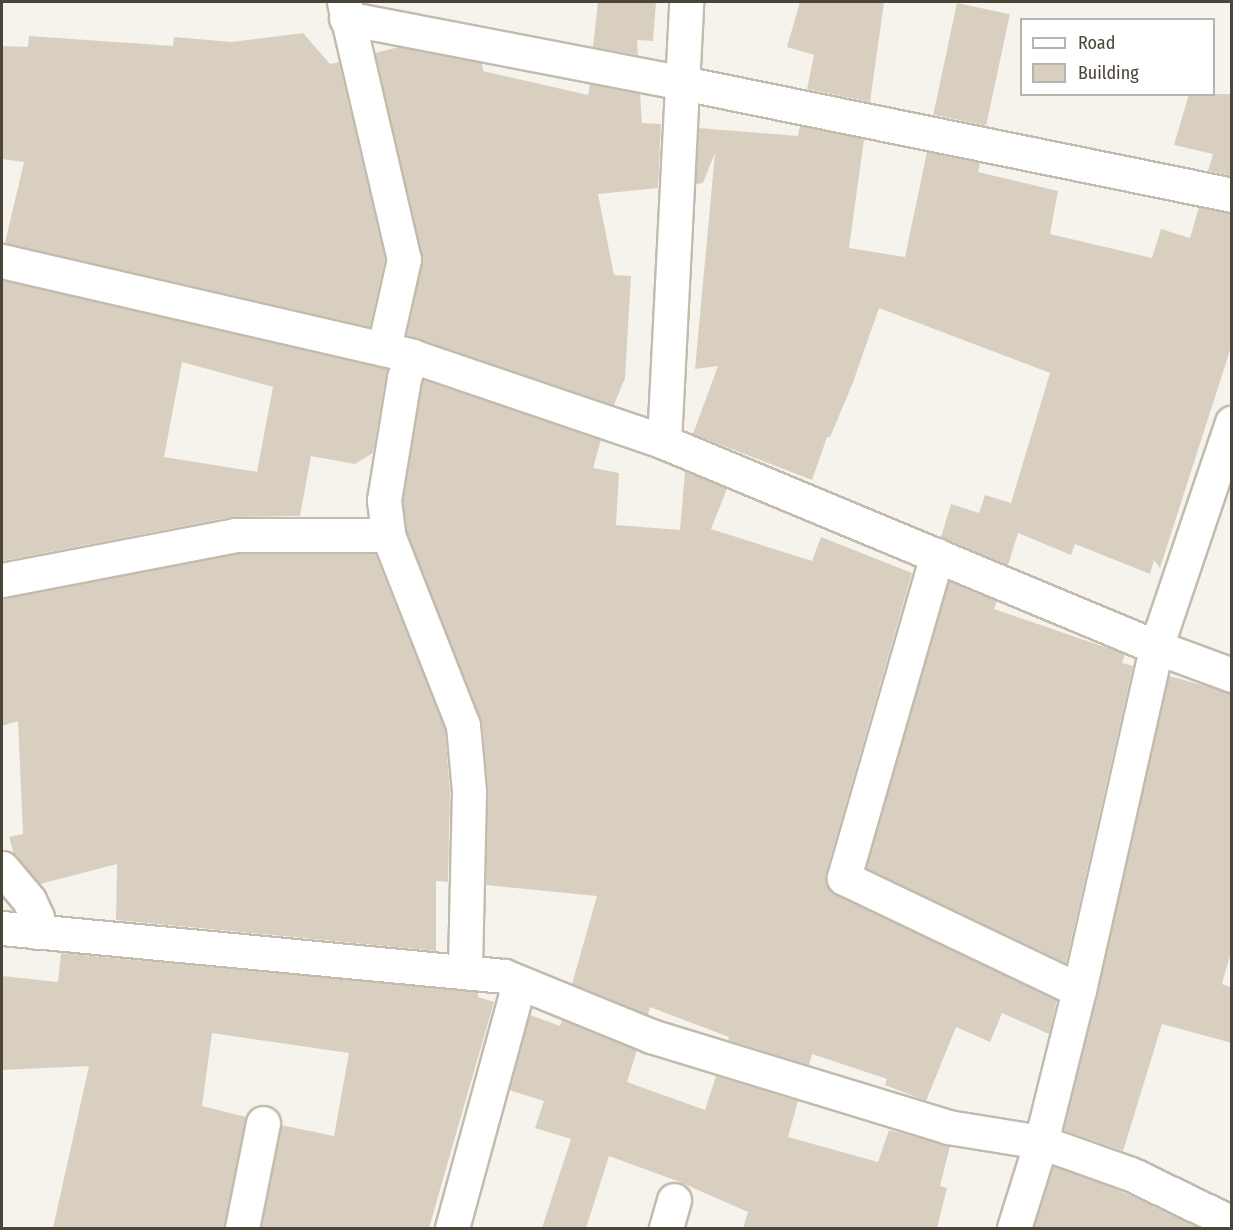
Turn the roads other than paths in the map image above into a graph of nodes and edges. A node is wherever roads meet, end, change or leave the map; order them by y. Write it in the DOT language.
graph roads {
  1 [pos="686,2"];
  2 [pos="345,10"];
  3 [pos="682,83"];
  4 [pos="1232,195"];
  5 [pos="2,261"];
  6 [pos="398,352"];
  7 [pos="1232,423"];
  8 [pos="664,442"];
  9 [pos="1224,474"];
  10 [pos="388,535"];
  11 [pos="936,555"];
  12 [pos="2,580"];
  13 [pos="1156,647"];
  14 [pos="1232,675"];
  15 [pos="2,868"];
  16 [pos="2,928"];
  17 [pos="37,932"];
  18 [pos="465,972"];
  19 [pos="519,983"];
  20 [pos="1079,990"];
  21 [pos="263,1123"];
  22 [pos="1041,1142"];
  23 [pos="1232,1223"];
  24 [pos="242,1228"];
  25 [pos="452,1228"];
  26 [pos="1014,1228"];
  1 -- 3 [label="street"];
  2 -- 3 [label="street"];
  2 -- 6 [label="street"];
  3 -- 4 [label="street"];
  3 -- 8 [label="street"];
  5 -- 6 [label="street"];
  6 -- 8 [label="street"];
  6 -- 10 [label="street"];
  7 -- 9 [label="street"];
  8 -- 11 [label="street"];
  9 -- 13 [label="street"];
  10 -- 12 [label="street"];
  10 -- 18 [label="street"];
  11 -- 13 [label="street"];
  11 -- 20 [label="street"];
  13 -- 14 [label="street"];
  13 -- 20 [label="street"];
  15 -- 17 [label="street"];
  16 -- 17 [label="street"];
  17 -- 18 [label="street"];
  18 -- 19 [label="street"];
  19 -- 22 [label="street"];
  19 -- 25 [label="street"];
  20 -- 22 [label="street"];
  21 -- 24 [label="street"];
  22 -- 23 [label="street"];
  22 -- 26 [label="street"];
}
